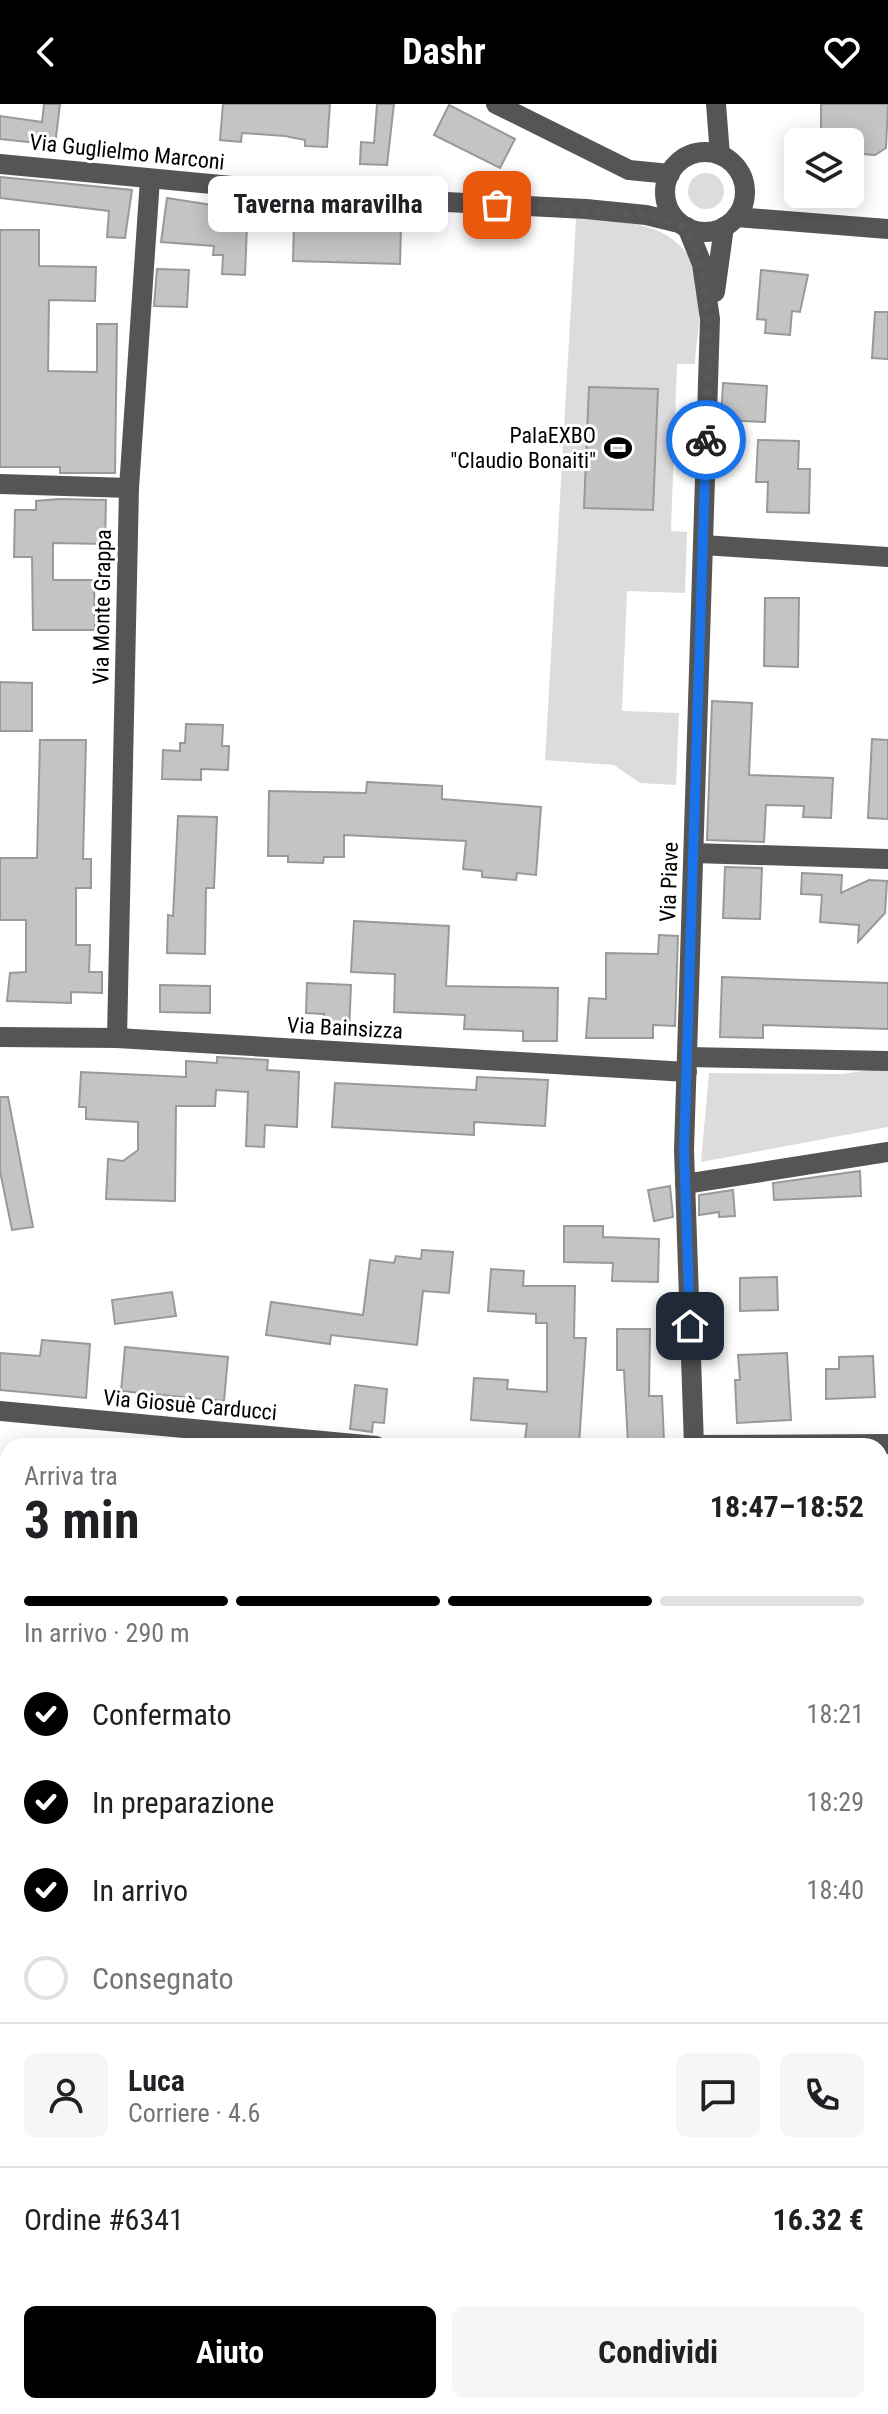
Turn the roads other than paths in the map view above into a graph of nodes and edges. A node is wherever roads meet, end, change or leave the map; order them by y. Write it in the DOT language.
graph roads {
  1 [pos="496,104"];
  2 [pos="708,104"];
  3 [pos="716,104"];
  4 [pos="698,153"];
  5 [pos="720,155"];
  6 [pos="0,164"];
  7 [pos="670,174"];
  8 [pos="150,179"];
  9 [pos="745,192"];
  10 [pos="730,222"];
  11 [pos="804,222"];
  12 [pos="683,225"];
  13 [pos="888,229"];
  14 [pos="710,319"];
  15 [pos="0,484"];
  16 [pos="129,488"];
  17 [pos="703,545"];
  18 [pos="888,557"];
  19 [pos="694,853"];
  20 [pos="888,859"];
  21 [pos="0,1037"];
  22 [pos="117,1038"];
  23 [pos="888,1061"];
  24 [pos="687,1065"];
  25 [pos="888,1152"];
  26 [pos="685,1184"];
  27 [pos="0,1411"];
  28 [pos="290,1438"];
  29 [pos="694,1438"];
  1 -- 7 [label="street"];
  2 -- 4 [label="street"];
  3 -- 5 [label="street"];
  4 -- 5 [label="street"];
  4 -- 7 [label="street"];
  5 -- 9 [label="street"];
  6 -- 8 [label="street, Via Guglielmo Marconi"];
  7 -- 12 [label="street"];
  8 -- 12 [label="street, Via Guglielmo Marconi"];
  8 -- 16 [label="street, Via Monte Grappa"];
  9 -- 10 [label="street"];
  9 -- 11 [label="street"];
  10 -- 11 [label="street"];
  10 -- 12 [label="street"];
  10 -- 14 [label="street, Via Piave"];
  11 -- 13 [label="street"];
  12 -- 14 [label="street, Via Piave"];
  14 -- 17 [label="street, Via Piave"];
  15 -- 16 [label="street"];
  16 -- 22 [label="street, Via Monte Grappa"];
  17 -- 18 [label="street"];
  17 -- 19 [label="street, Via Piave"];
  19 -- 20 [label="street"];
  19 -- 24 [label="street, Via Piave"];
  21 -- 22 [label="street, Via Bainsizza"];
  22 -- 24 [label="street, Via Bainsizza"];
  23 -- 24 [label="street, Via Bainsizza"];
  24 -- 26 [label="street, Via Piave"];
  25 -- 26 [label="street"];
  26 -- 29 [label="street, Via Piave"];
  27 -- 28 [label="street, Via Giosuè Carducci"];
}
